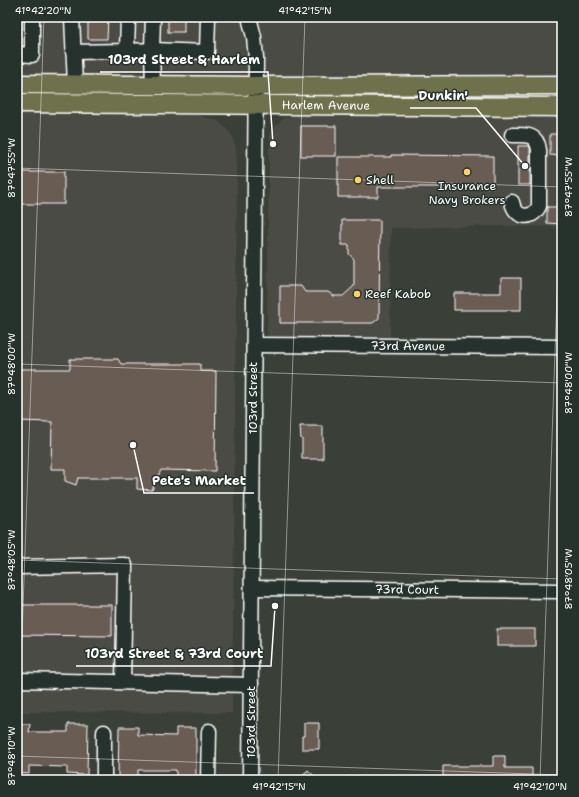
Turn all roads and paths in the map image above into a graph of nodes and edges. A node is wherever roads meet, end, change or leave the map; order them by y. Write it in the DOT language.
graph roads {
  1 [pos="32,17"];
  2 [pos="72,17"];
  3 [pos="128,17"];
  4 [pos="153,17"];
  5 [pos="208,17"];
  6 [pos="249,17"];
  7 [pos="152,50"];
  8 [pos="127,51"];
  9 [pos="74,52"];
  10 [pos="17,54"];
  11 [pos="17,84"];
  12 [pos="75,85"];
  13 [pos="153,85"];
  14 [pos="562,85"];
  15 [pos="255,86"];
  16 [pos="17,103"];
  17 [pos="255,105"];
  18 [pos="562,107"];
  19 [pos="512,135"];
  20 [pos="512,202"];
  21 [pos="254,345"];
  22 [pos="562,347"];
  23 [pos="17,567"];
  24 [pos="252,588"];
  25 [pos="562,591"];
  26 [pos="17,680"];
  27 [pos="123,682"];
  28 [pos="251,685"];
  29 [pos="209,731"];
  30 [pos="104,732"];
  31 [pos="104,780"];
  32 [pos="208,780"];
  33 [pos="250,780"];
  1 -- 10 [label="street"];
  2 -- 9 [label="street"];
  3 -- 8 [label="street"];
  4 -- 7 [label="street"];
  5 -- 7 [label="street"];
  6 -- 15 [label="street, 103rd Street"];
  7 -- 8 [label="street"];
  7 -- 13 [label="street"];
  8 -- 9 [label="street"];
  9 -- 12 [label="street"];
  11 -- 12 [label="main road, Harlem Avenue"];
  12 -- 13 [label="main road, Harlem Avenue"];
  13 -- 15 [label="main road, Harlem Avenue"];
  14 -- 15 [label="main road, Harlem Avenue"];
  15 -- 17 [label="street, 103rd Street"];
  16 -- 17 [label="main road, Harlem Avenue"];
  17 -- 18 [label="main road, Harlem Avenue"];
  17 -- 21 [label="street, 103rd Street"];
  19 -- 20 [label="street"];
  21 -- 22 [label="street, 73rd Avenue"];
  21 -- 24 [label="street, 103rd Street"];
  23 -- 27 [label="street"];
  24 -- 25 [label="street, 73rd Court"];
  24 -- 28 [label="street, 103rd Street"];
  26 -- 27 [label="street"];
  27 -- 28 [label="street"];
  28 -- 33 [label="street, 103rd Street"];
  29 -- 32 [label="street"];
  30 -- 31 [label="street"];
}
